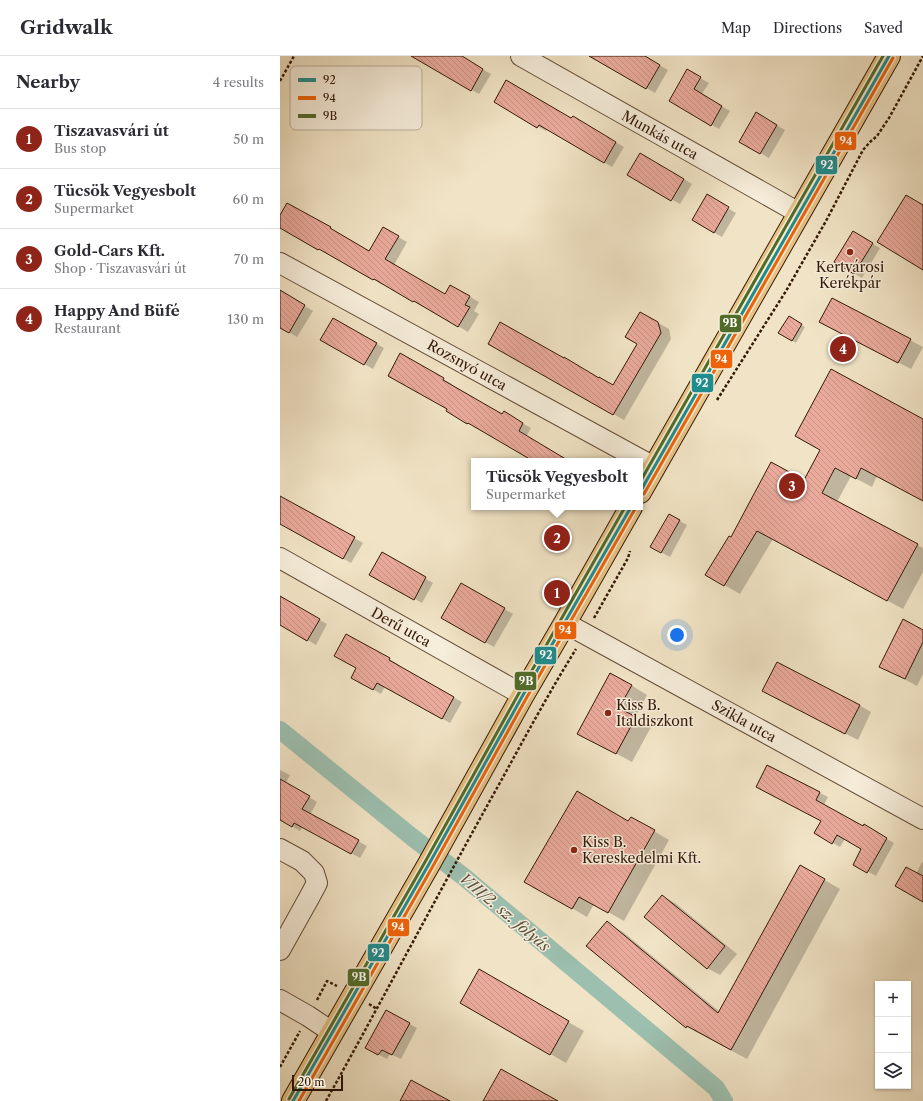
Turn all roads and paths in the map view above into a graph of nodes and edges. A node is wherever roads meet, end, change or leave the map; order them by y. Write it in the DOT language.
graph roads {
  1 [pos="294,56"];
  2 [pos="521,56"];
  3 [pos="889,56"];
  4 [pos="923,56"];
  5 [pos="280,81"];
  6 [pos="799,213"];
  7 [pos="280,263"];
  8 [pos="714,404"];
  9 [pos="638,458"];
  10 [pos="643,461"];
  11 [pos="654,467"];
  12 [pos="643,487"];
  13 [pos="629,510"];
  14 [pos="632,544"];
  15 [pos="280,558"];
  16 [pos="566,623"];
  17 [pos="585,634"];
  18 [pos="523,695"];
  19 [pos="923,819"];
  20 [pos="280,849"];
  21 [pos="280,950"];
  22 [pos="280,1000"];
  23 [pos="332,1032"];
  24 [pos="293,1101"];
  25 [pos="326,1101"];
  1 -- 5 [label="path"];
  2 -- 6 [label="street, Munkás utca"];
  3 -- 6 [label="main road"];
  4 -- 8 [label="path"];
  6 -- 11 [label="main road"];
  7 -- 9 [label="street, Rozsnyó utca"];
  10 -- 11 [label="street, Rozsnyó utca"];
  11 -- 12 [label="main road"];
  13 -- 16 [label="main road"];
  14 -- 17 [label="path"];
  15 -- 18 [label="street, Derű utca"];
  16 -- 17 [label="street, Szikla utca"];
  16 -- 18 [label="main road"];
  17 -- 19 [label="street, Szikla utca"];
  17 -- 25 [label="path"];
  18 -- 23 [label="main road"];
  20 -- 21 [label="street"];
  22 -- 23 [label="street"];
  23 -- 24 [label="main road"];
}
